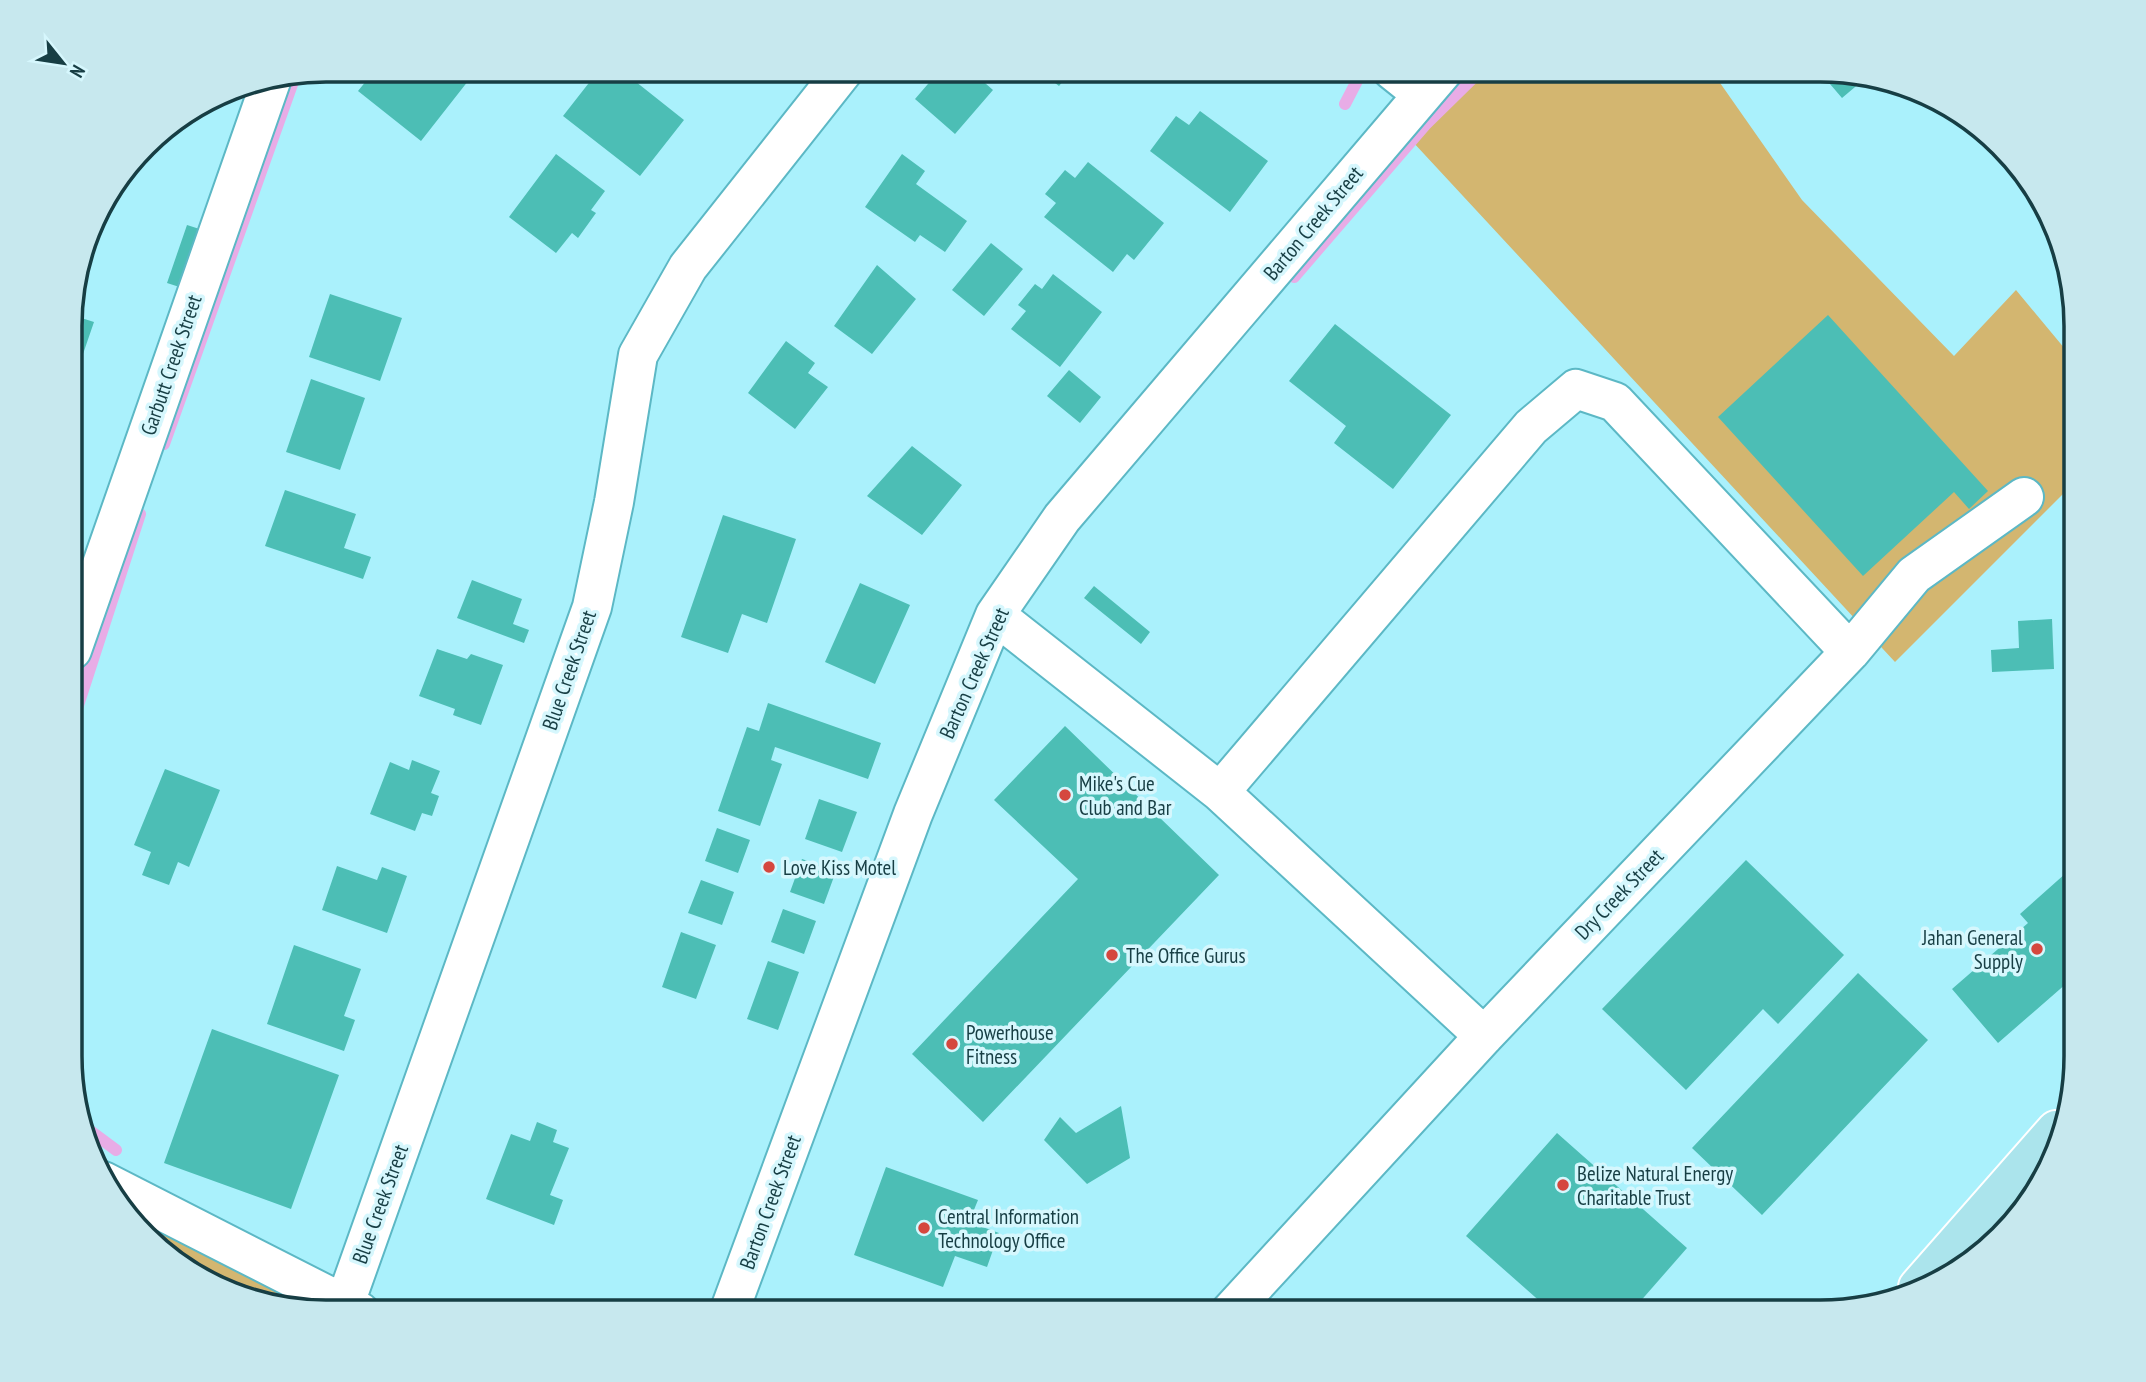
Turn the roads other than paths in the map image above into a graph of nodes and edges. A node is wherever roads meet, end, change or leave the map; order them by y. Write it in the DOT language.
graph roads {
  1 [pos="834,82"];
  2 [pos="1433,82"];
  3 [pos="268,90"];
  4 [pos="2024,497"];
  5 [pos="995,615"];
  6 [pos="82,621"];
  7 [pos="1850,652"];
  8 [pos="1220,792"];
  9 [pos="1484,1036"];
  10 [pos="2050,1136"];
  11 [pos="125,1193"];
  12 [pos="1931,1272"];
  13 [pos="1242,1299"];
  14 [pos="334,1300"];
  15 [pos="355,1300"];
  16 [pos="734,1300"];
  1 -- 15 [label="street, Blue Creek Street"];
  2 -- 5 [label="street, Barton Creek Street"];
  3 -- 6 [label="street, Garbutt Creek Street"];
  4 -- 7 [label="street, Dry Creek Street"];
  5 -- 8 [label="street"];
  5 -- 16 [label="street, Barton Creek Street"];
  7 -- 8 [label="street"];
  7 -- 9 [label="street, Dry Creek Street"];
  8 -- 9 [label="street"];
  9 -- 13 [label="street, Dry Creek Street"];
  10 -- 12 [label="main road"];
  11 -- 14 [label="street"];
}
